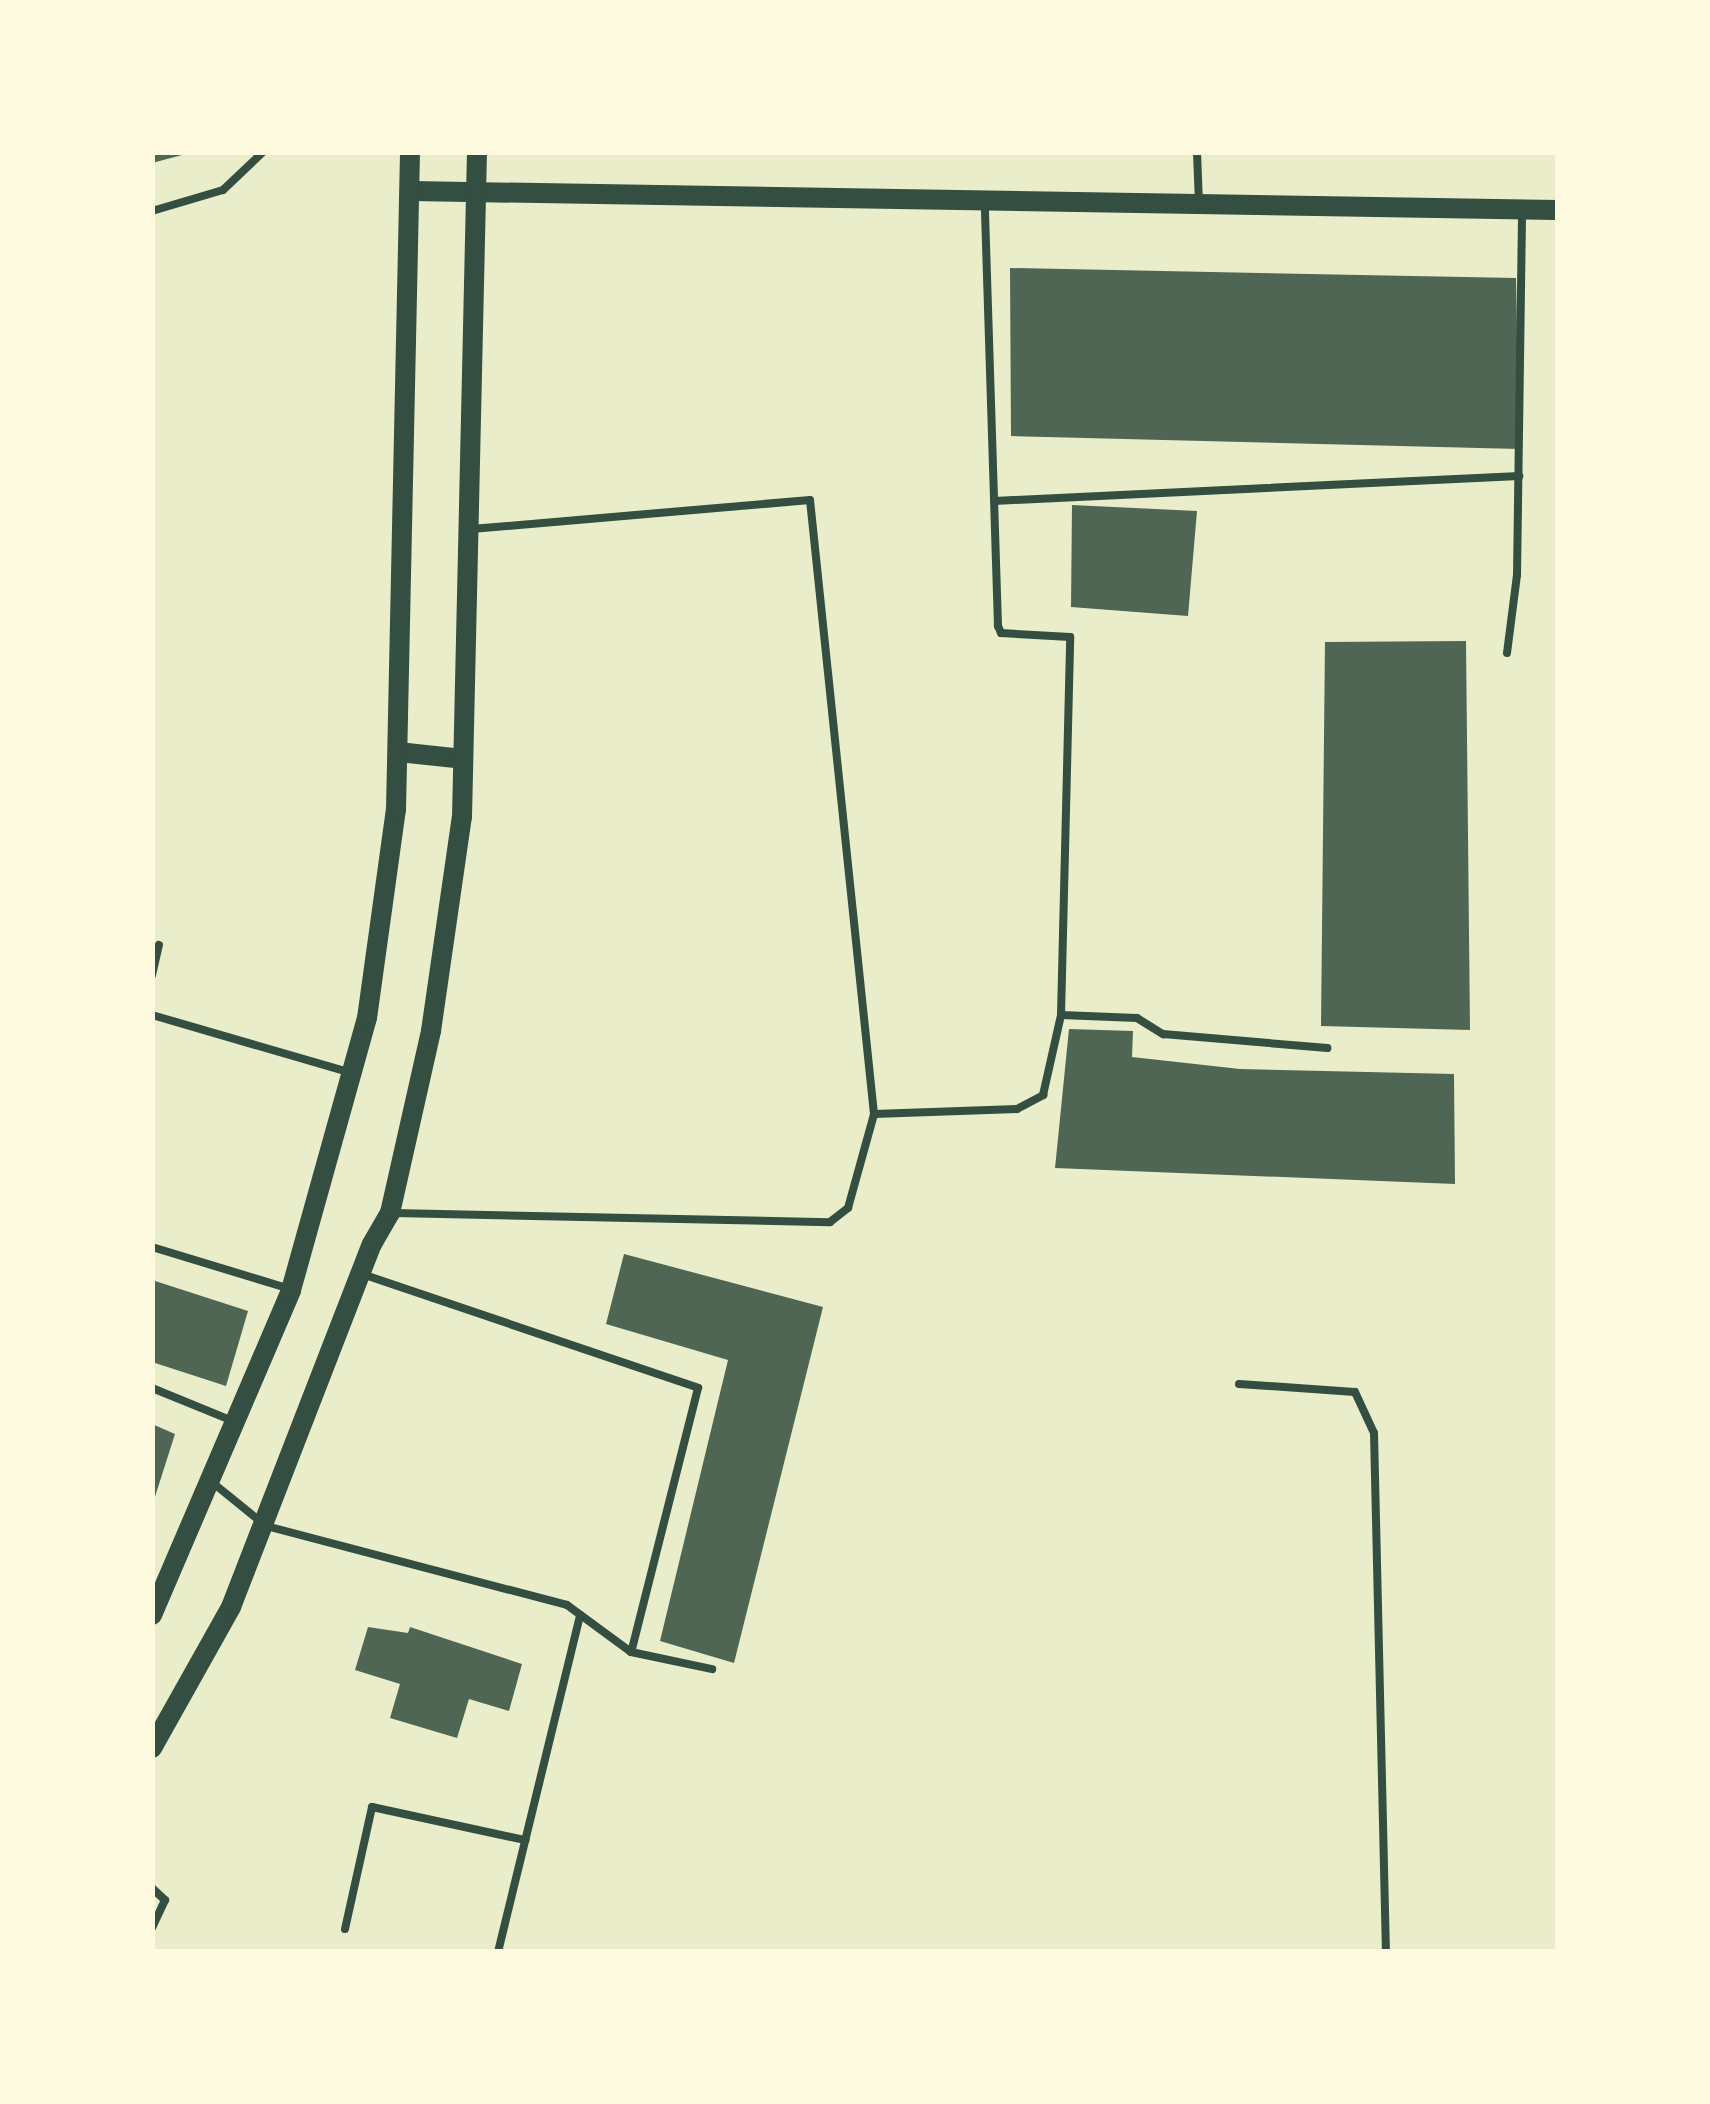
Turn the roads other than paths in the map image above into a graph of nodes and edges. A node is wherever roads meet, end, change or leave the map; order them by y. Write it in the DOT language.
graph roads {
  1 [pos="262,152"];
  2 [pos="410,152"];
  3 [pos="477,152"];
  4 [pos="1197,152"];
  5 [pos="411,190"];
  6 [pos="476,191"];
  7 [pos="985,200"];
  8 [pos="1198,204"];
  9 [pos="152,210"];
  10 [pos="1522,210"];
  11 [pos="1558,210"];
  12 [pos="1520,476"];
  13 [pos="994,502"];
  14 [pos="472,528"];
  15 [pos="1507,654"];
  16 [pos="398,752"];
  17 [pos="463,758"];
  18 [pos="159,944"];
  19 [pos="152,975"];
  20 [pos="152,1015"];
  21 [pos="1062,1015"];
  22 [pos="1327,1048"];
  23 [pos="353,1073"];
  24 [pos="874,1114"];
  25 [pos="390,1213"];
  26 [pos="152,1247"];
  27 [pos="362,1274"];
  28 [pos="291,1290"];
  29 [pos="1240,1384"];
  30 [pos="152,1388"];
  31 [pos="237,1422"];
  32 [pos="213,1483"];
  33 [pos="266,1526"];
  34 [pos="152,1615"];
  35 [pos="580,1615"];
  36 [pos="630,1652"];
  37 [pos="712,1670"];
  38 [pos="152,1748"];
  39 [pos="525,1840"];
  40 [pos="152,1888"];
  41 [pos="152,1928"];
  42 [pos="346,1929"];
  43 [pos="498,1952"];
  44 [pos="1386,1952"];
  1 -- 9 [label="lane"];
  2 -- 5 [label="main road"];
  3 -- 6 [label="main road"];
  4 -- 8 [label="lane"];
  5 -- 6 [label="main road"];
  5 -- 16 [label="main road"];
  6 -- 7 [label="main road"];
  6 -- 14 [label="main road"];
  7 -- 8 [label="main road"];
  7 -- 13 [label="lane"];
  8 -- 10 [label="main road"];
  10 -- 11 [label="main road"];
  10 -- 12 [label="lane"];
  12 -- 13 [label="lane"];
  12 -- 15 [label="lane"];
  13 -- 21 [label="lane"];
  14 -- 17 [label="main road"];
  14 -- 24 [label="lane"];
  16 -- 17 [label="main road"];
  16 -- 23 [label="main road"];
  17 -- 25 [label="main road"];
  18 -- 19 [label="lane"];
  20 -- 23 [label="lane"];
  21 -- 22 [label="lane"];
  21 -- 24 [label="lane"];
  23 -- 28 [label="main road"];
  24 -- 25 [label="lane"];
  25 -- 27 [label="main road"];
  26 -- 28 [label="lane"];
  27 -- 33 [label="main road"];
  27 -- 36 [label="lane"];
  28 -- 31 [label="main road"];
  29 -- 44 [label="lane"];
  30 -- 31 [label="lane"];
  31 -- 32 [label="main road"];
  32 -- 33 [label="lane"];
  32 -- 34 [label="main road"];
  33 -- 35 [label="lane"];
  33 -- 38 [label="main road"];
  35 -- 36 [label="lane"];
  35 -- 39 [label="lane"];
  36 -- 37 [label="lane"];
  39 -- 42 [label="lane"];
  39 -- 43 [label="lane"];
  40 -- 41 [label="lane"];
}
